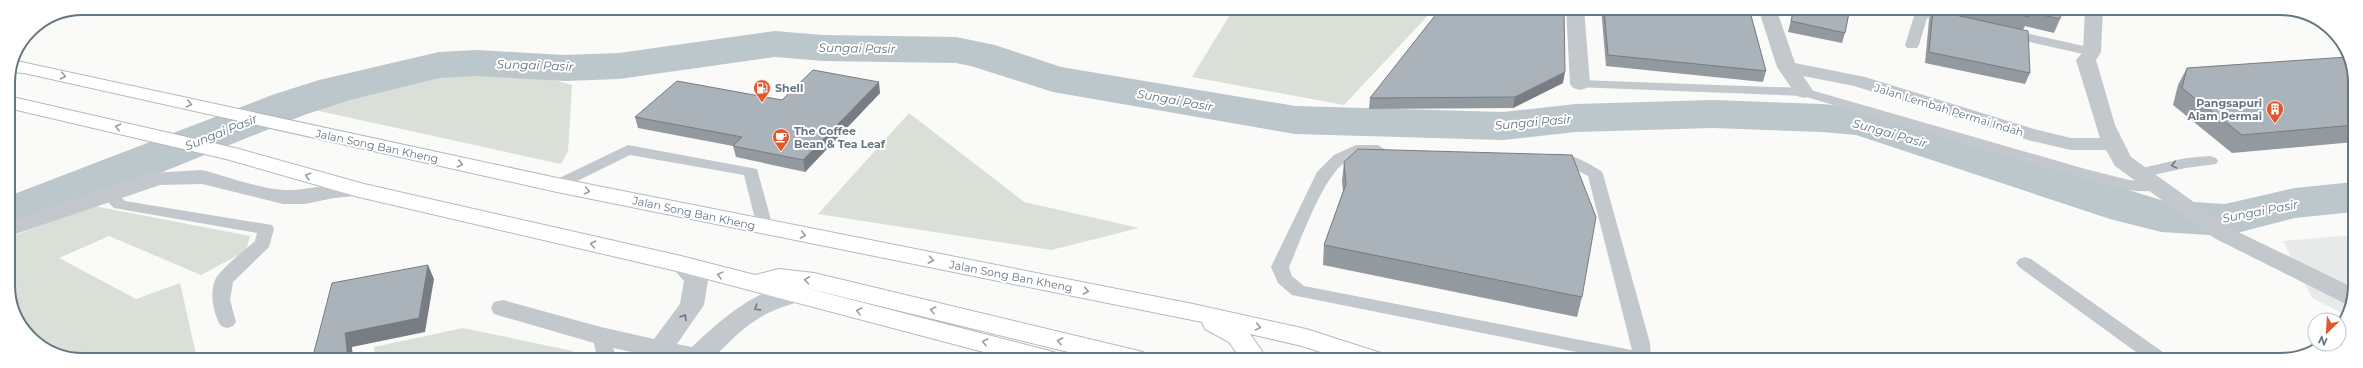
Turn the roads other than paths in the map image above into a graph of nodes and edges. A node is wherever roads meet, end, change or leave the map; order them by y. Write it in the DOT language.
graph roads {
  1 [pos="1575,15"];
  2 [pos="1769,15"];
  3 [pos="1921,15"];
  4 [pos="1930,15"];
  5 [pos="2094,15"];
  6 [pos="1968,24"];
  7 [pos="1992,29"];
  8 [pos="1912,45"];
  9 [pos="2092,52"];
  10 [pos="16,66"];
  11 [pos="1787,67"];
  12 [pos="1580,84"];
  13 [pos="1804,92"];
  14 [pos="15,104"];
  15 [pos="2112,144"];
  16 [pos="1395,151"];
  17 [pos="1538,155"];
  18 [pos="2210,161"];
  19 [pos="2139,173"];
  20 [pos="557,185"];
  21 [pos="2156,186"];
  22 [pos="359,190"];
  23 [pos="108,194"];
  24 [pos="15,227"];
  25 [pos="765,227"];
  26 [pos="2025,263"];
  27 [pos="681,264"];
  28 [pos="749,283"];
  29 [pos="2347,294"];
  30 [pos="793,295"];
  31 [pos="502,308"];
  32 [pos="1193,312"];
  33 [pos="227,322"];
  34 [pos="601,336"];
  35 [pos="661,348"];
  36 [pos="606,353"];
  37 [pos="682,353"];
  38 [pos="707,353"];
  39 [pos="1019,353"];
  40 [pos="1109,353"];
  41 [pos="1248,353"];
  42 [pos="1354,353"];
  43 [pos="1612,353"];
  44 [pos="1642,353"];
  45 [pos="2150,353"];
  1 -- 12 [label="street"];
  2 -- 11 [label="street"];
  3 -- 8 [label="lane"];
  4 -- 6 [label="lane"];
  5 -- 9 [label="street"];
  7 -- 9 [label="lane"];
  9 -- 15 [label="street"];
  10 -- 20 [label="main road, Jalan Song Ban Kheng, one-way"];
  11 -- 13 [label="street"];
  11 -- 15 [label="street, Jalan Lembah Permai Indah"];
  12 -- 13 [label="lane"];
  13 -- 21 [label="lane"];
  22 -- 14 [label="main road, one-way"];
  15 -- 19 [label="street"];
  16 -- 43 [label="lane"];
  17 -- 44 [label="lane"];
  18 -- 19 [label="lane, one-way"];
  19 -- 21 [label="street"];
  20 -- 25 [label="main road, Jalan Song Ban Kheng, one-way"];
  20 -- 25 [label="lane"];
  21 -- 29 [label="street"];
  22 -- 23 [label="street"];
  27 -- 22 [label="main road, one-way"];
  23 -- 24 [label="street"];
  23 -- 33 [label="lane"];
  25 -- 32 [label="main road, Jalan Song Ban Kheng, one-way"];
  26 -- 45 [label="lane"];
  28 -- 27 [label="main road, one-way"];
  35 -- 27 [label="street, one-way"];
  28 -- 30 [label="main road"];
  40 -- 28 [label="main road, one-way"];
  30 -- 38 [label="street, one-way"];
  39 -- 30 [label="main road, one-way"];
  31 -- 34 [label="street"];
  32 -- 41 [label="main road"];
  32 -- 42 [label="main road, Jalan Song Ban Kheng, one-way"];
  34 -- 35 [label="street"];
  34 -- 36 [label="lane"];
  35 -- 37 [label="street"];
}
